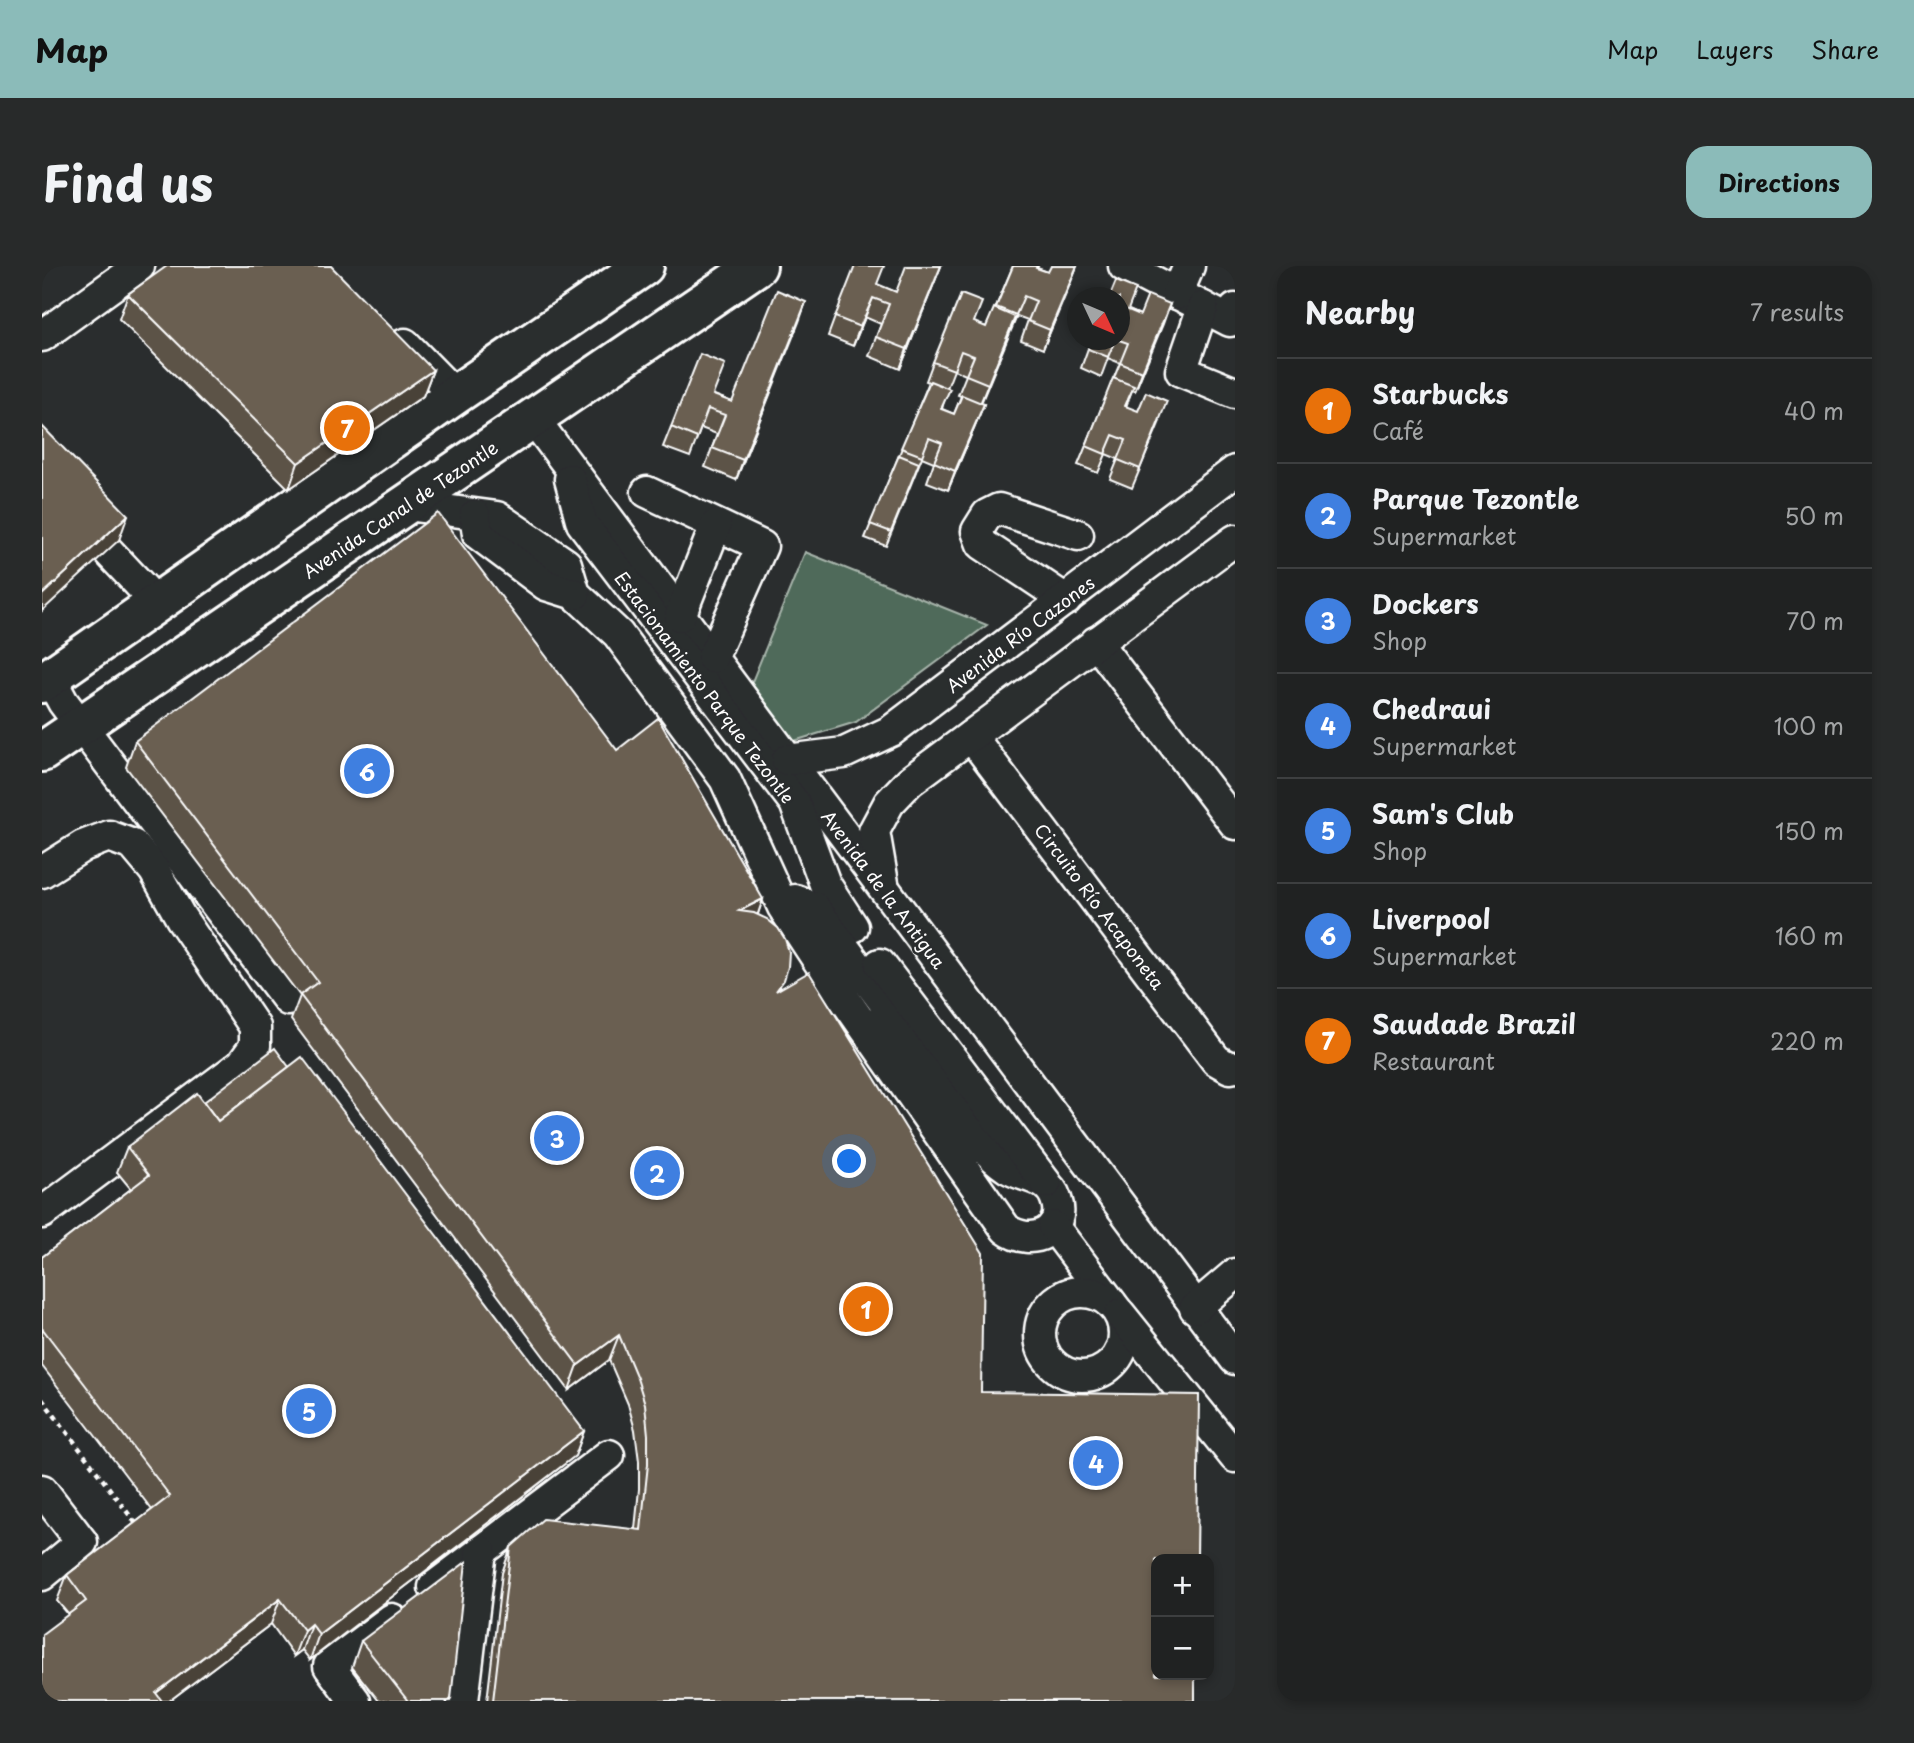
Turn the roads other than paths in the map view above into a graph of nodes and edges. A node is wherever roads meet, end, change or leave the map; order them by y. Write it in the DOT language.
graph roads {
  1 [pos="139,266"];
  2 [pos="645,266"];
  3 [pos="757,266"];
  4 [pos="1124,266"];
  5 [pos="1189,266"];
  6 [pos="1177,293"];
  7 [pos="1203,307"];
  8 [pos="1233,318"];
  9 [pos="387,325"];
  10 [pos="42,336"];
  11 [pos="1235,393"];
  12 [pos="455,395"];
  13 [pos="533,418"];
  14 [pos="565,462"];
  15 [pos="1235,471"];
  16 [pos="42,481"];
  17 [pos="647,492"];
  18 [pos="407,505"];
  19 [pos="475,515"];
  20 [pos="716,525"];
  21 [pos="1077,536"];
  22 [pos="1231,550"];
  23 [pos="575,594"];
  24 [pos="1066,600"];
  25 [pos="157,603"];
  26 [pos="680,616"];
  27 [pos="1096,642"];
  28 [pos="712,658"];
  29 [pos="50,677"];
  30 [pos="82,726"];
  31 [pos="971,736"];
  32 [pos="43,749"];
  33 [pos="787,760"];
  34 [pos="1235,824"];
  35 [pos="42,873"];
  36 [pos="819,885"];
  37 [pos="883,887"];
  38 [pos="783,907"];
  39 [pos="288,1000"];
  40 [pos="1235,1067"];
  41 [pos="1045,1183"];
  42 [pos="42,1213"];
  43 [pos="1053,1226"];
  44 [pos="1235,1274"];
  45 [pos="1195,1308"];
  46 [pos="1235,1359"];
  47 [pos="609,1455"];
  48 [pos="1235,1457"];
  49 [pos="42,1490"];
  50 [pos="481,1551"];
  51 [pos="42,1575"];
  52 [pos="355,1701"];
  53 [pos="463,1701"];
  1 -- 10 [label="street"];
  2 -- 12 [label="main road"];
  3 -- 13 [label="main road, Avenida Canal de Tezontle"];
  4 -- 6 [label="street"];
  5 -- 6 [label="street"];
  6 -- 7 [label="street"];
  7 -- 8 [label="street"];
  7 -- 11 [label="street"];
  9 -- 12 [label="street"];
  12 -- 25 [label="main road"];
  13 -- 14 [label="street, Avenida de la Antigua"];
  13 -- 18 [label="main road, Avenida Canal de Tezontle"];
  14 -- 26 [label="street, Avenida de la Antigua"];
  14 -- 36 [label="street, Estacionamiento Parque Tezontle"];
  15 -- 24 [label="street, Avenida Río Cazones"];
  16 -- 25 [label="street"];
  17 -- 20 [label="street"];
  18 -- 19 [label="street"];
  18 -- 30 [label="main road, Avenida Canal de Tezontle"];
  19 -- 23 [label="street"];
  19 -- 23 [label="street"];
  20 -- 26 [label="street"];
  20 -- 28 [label="street"];
  21 -- 24 [label="street"];
  22 -- 27 [label="street"];
  23 -- 38 [label="street"];
  24 -- 33 [label="street, Avenida Río Cazones"];
  25 -- 29 [label="main road"];
  26 -- 28 [label="street, Avenida de la Antigua"];
  27 -- 31 [label="street"];
  27 -- 34 [label="street"];
  28 -- 33 [label="street, Avenida de la Antigua"];
  29 -- 30 [label="street"];
  30 -- 32 [label="main road, Avenida Canal de Tezontle"];
  30 -- 39 [label="street"];
  31 -- 37 [label="street"];
  31 -- 40 [label="street, Circuito Río Acaponeta"];
  33 -- 37 [label="street, Avenida de la Antigua"];
  35 -- 42 [label="street"];
  36 -- 38 [label="street"];
  36 -- 41 [label="street, Estacionamiento Parque Tezontle"];
  36 -- 41 [label="street, Estacionamiento Parque Tezontle"];
  37 -- 45 [label="street, Avenida de la Antigua"];
  38 -- 43 [label="street"];
  41 -- 43 [label="street, Estacionamiento Parque Tezontle"];
  43 -- 48 [label="street"];
  44 -- 45 [label="street"];
  45 -- 46 [label="street, Avenida de la Antigua"];
  47 -- 50 [label="street"];
  49 -- 51 [label="street"];
  50 -- 52 [label="street"];
  50 -- 53 [label="street"];
}
